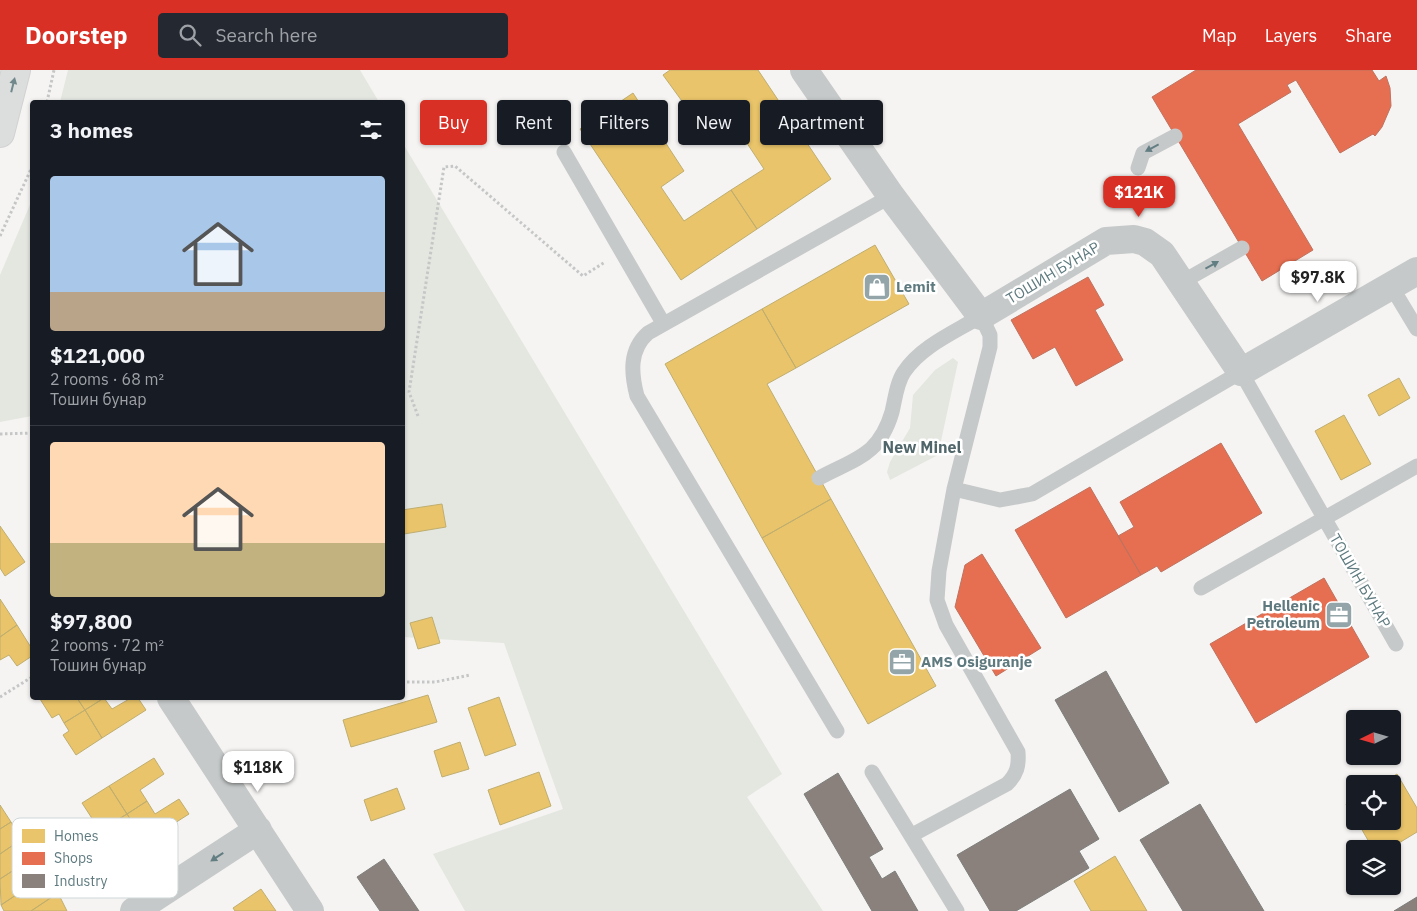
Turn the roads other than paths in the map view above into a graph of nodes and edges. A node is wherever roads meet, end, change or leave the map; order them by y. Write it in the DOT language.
graph roads {
  1 [pos="16,70"];
  2 [pos="804,70"];
  3 [pos="0,134"];
  4 [pos="1175,136"];
  5 [pos="564,152"];
  6 [pos="1138,168"];
  7 [pos="891,196"];
  8 [pos="1242,248"];
  9 [pos="1417,271"];
  10 [pos="1182,282"];
  11 [pos="1392,286"];
  12 [pos="981,316"];
  13 [pos="663,323"];
  14 [pos="1417,329"];
  15 [pos="1241,372"];
  16 [pos="1417,466"];
  17 [pos="819,478"];
  18 [pos="954,489"];
  19 [pos="1324,518"];
  20 [pos="1202,588"];
  21 [pos="1396,644"];
  22 [pos="172,700"];
  23 [pos="837,731"];
  24 [pos="872,772"];
  25 [pos="258,830"];
  26 [pos="912,835"];
  27 [pos="178,882"];
  28 [pos="154,898"];
  29 [pos="134,911"];
  30 [pos="310,911"];
  31 [pos="957,911"];
  3 -- 1 [label="main road, one-way"];
  2 -- 7 [label="street"];
  4 -- 6 [label="lane, one-way"];
  5 -- 13 [label="lane"];
  7 -- 12 [label="street"];
  7 -- 13 [label="lane"];
  10 -- 8 [label="lane, one-way"];
  9 -- 11 [label="street"];
  10 -- 12 [label="street, ТОШИН БУНАР"];
  10 -- 15 [label="street, ТОШИН БУНАР"];
  11 -- 14 [label="lane"];
  11 -- 15 [label="street"];
  12 -- 17 [label="lane"];
  12 -- 18 [label="lane"];
  13 -- 23 [label="lane"];
  15 -- 18 [label="lane"];
  15 -- 19 [label="lane, ТОШИН БУНАР"];
  16 -- 19 [label="lane, ТОШИН БУНАР"];
  18 -- 26 [label="lane"];
  19 -- 20 [label="lane, ТОШИН БУНАР"];
  19 -- 21 [label="lane, ТОШИН БУНАР"];
  22 -- 25 [label="street"];
  24 -- 26 [label="lane"];
  25 -- 27 [label="street, one-way"];
  25 -- 30 [label="street"];
  26 -- 31 [label="lane"];
  28 -- 29 [label="street, one-way"];
}
